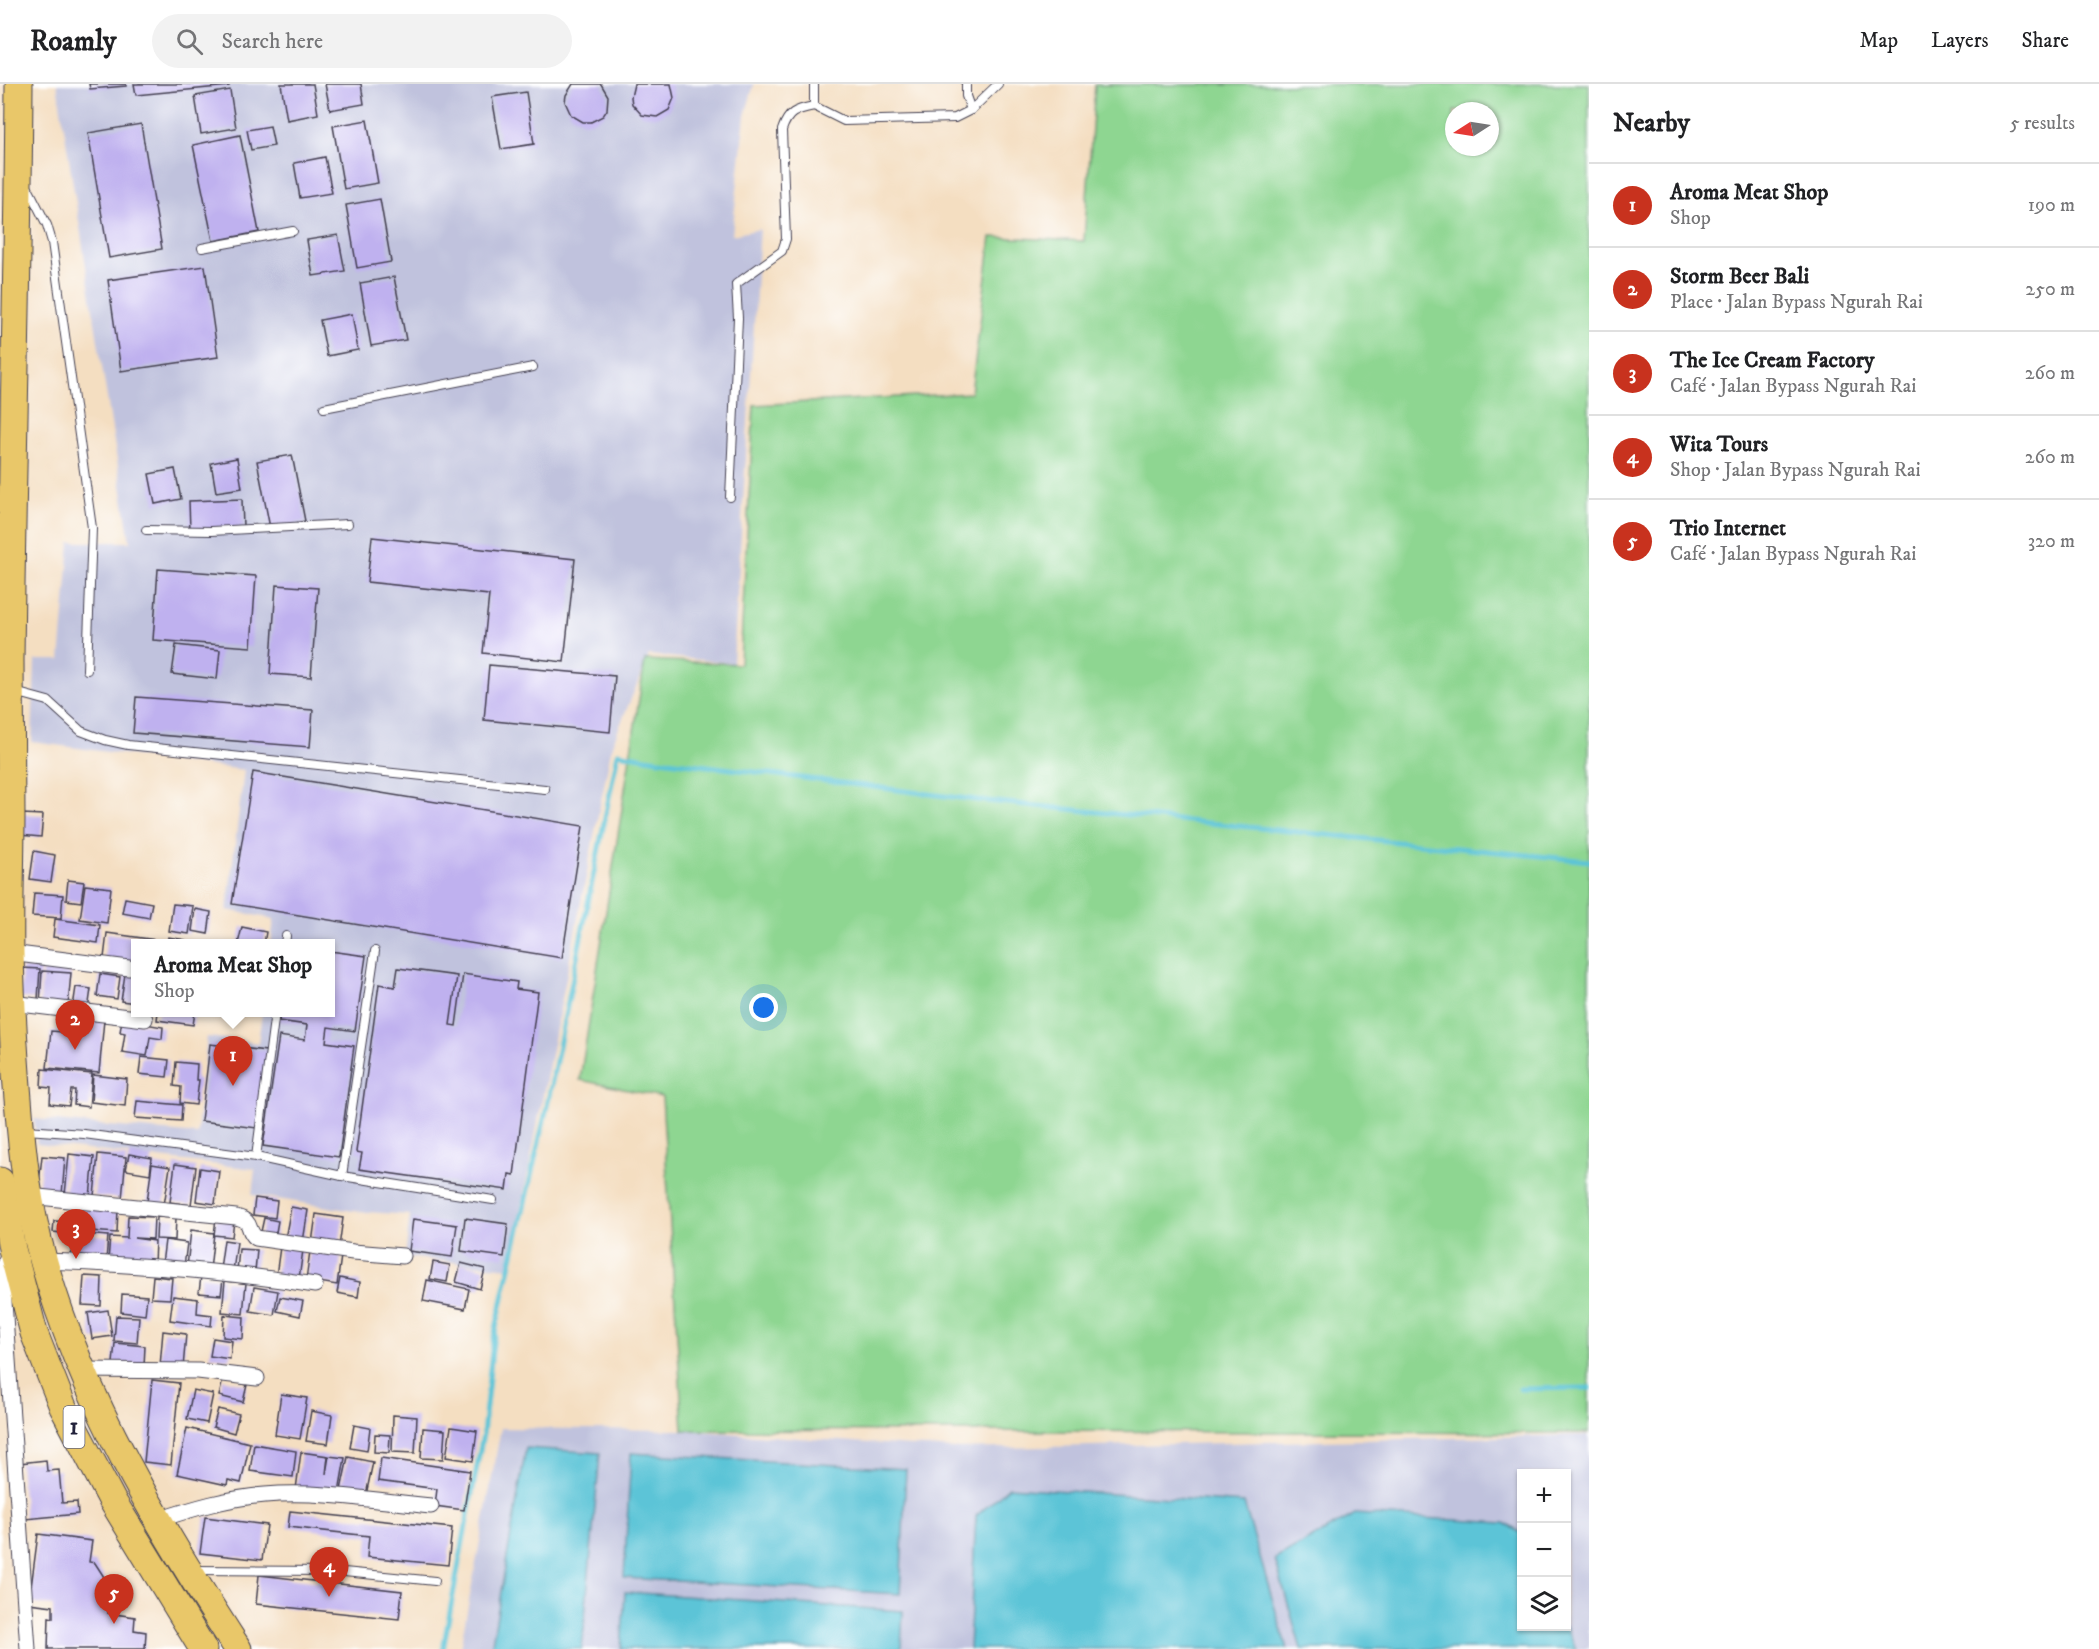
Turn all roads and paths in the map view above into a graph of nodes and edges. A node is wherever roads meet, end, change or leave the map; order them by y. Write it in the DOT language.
graph roads {
  1 [pos="19,84"];
  2 [pos="814,84"];
  3 [pos="966,84"];
  4 [pos="998,84"];
  5 [pos="813,106"];
  6 [pos="971,110"];
  7 [pos="19,171"];
  8 [pos="293,231"];
  9 [pos="202,248"];
  10 [pos="533,367"];
  11 [pos="324,408"];
  12 [pos="7,463"];
  13 [pos="730,497"];
  14 [pos="348,524"];
  15 [pos="146,530"];
  16 [pos="87,670"];
  17 [pos="10,691"];
  18 [pos="545,789"];
  19 [pos="375,951"];
  20 [pos="10,953"];
  21 [pos="129,968"];
  22 [pos="12,1004"];
  23 [pos="274,1017"];
  24 [pos="145,1019"];
  25 [pos="20,1129"];
  26 [pos="256,1157"];
  27 [pos="342,1176"];
  28 [pos="1,1188"];
  29 [pos="29,1196"];
  30 [pos="493,1200"];
  31 [pos="12,1249"];
  32 [pos="403,1256"];
  33 [pos="43,1261"];
  34 [pos="315,1285"];
  35 [pos="82,1370"];
  36 [pos="257,1378"];
  37 [pos="431,1506"];
  38 [pos="158,1521"];
  39 [pos="187,1570"];
  40 [pos="435,1581"];
  41 [pos="28,1649"];
  42 [pos="203,1649"];
  43 [pos="238,1649"];
  1 -- 7 [label="highway, 1"];
  2 -- 5 [label="lane"];
  3 -- 6 [label="lane"];
  4 -- 6 [label="lane"];
  5 -- 6 [label="lane"];
  5 -- 13 [label="lane"];
  7 -- 12 [label="highway, 1"];
  7 -- 16 [label="lane"];
  8 -- 9 [label="lane"];
  10 -- 11 [label="lane"];
  12 -- 17 [label="highway, 1"];
  14 -- 15 [label="lane"];
  17 -- 18 [label="lane"];
  17 -- 20 [label="highway, 1"];
  19 -- 27 [label="lane"];
  20 -- 21 [label="street"];
  20 -- 22 [label="highway, 1"];
  22 -- 24 [label="street"];
  22 -- 25 [label="highway, 1"];
  23 -- 26 [label="lane"];
  25 -- 26 [label="lane"];
  25 -- 29 [label="highway, 1"];
  26 -- 27 [label="lane"];
  27 -- 30 [label="lane"];
  28 -- 31 [label="highway, 1"];
  29 -- 32 [label="street"];
  29 -- 33 [label="highway, 1"];
  31 -- 41 [label="street"];
  31 -- 42 [label="highway, 1"];
  33 -- 34 [label="street"];
  33 -- 35 [label="highway, 1"];
  35 -- 36 [label="street"];
  35 -- 38 [label="highway, 1"];
  37 -- 38 [label="street"];
  38 -- 39 [label="highway, 1"];
  39 -- 40 [label="lane"];
  39 -- 43 [label="highway, 1"];
}
